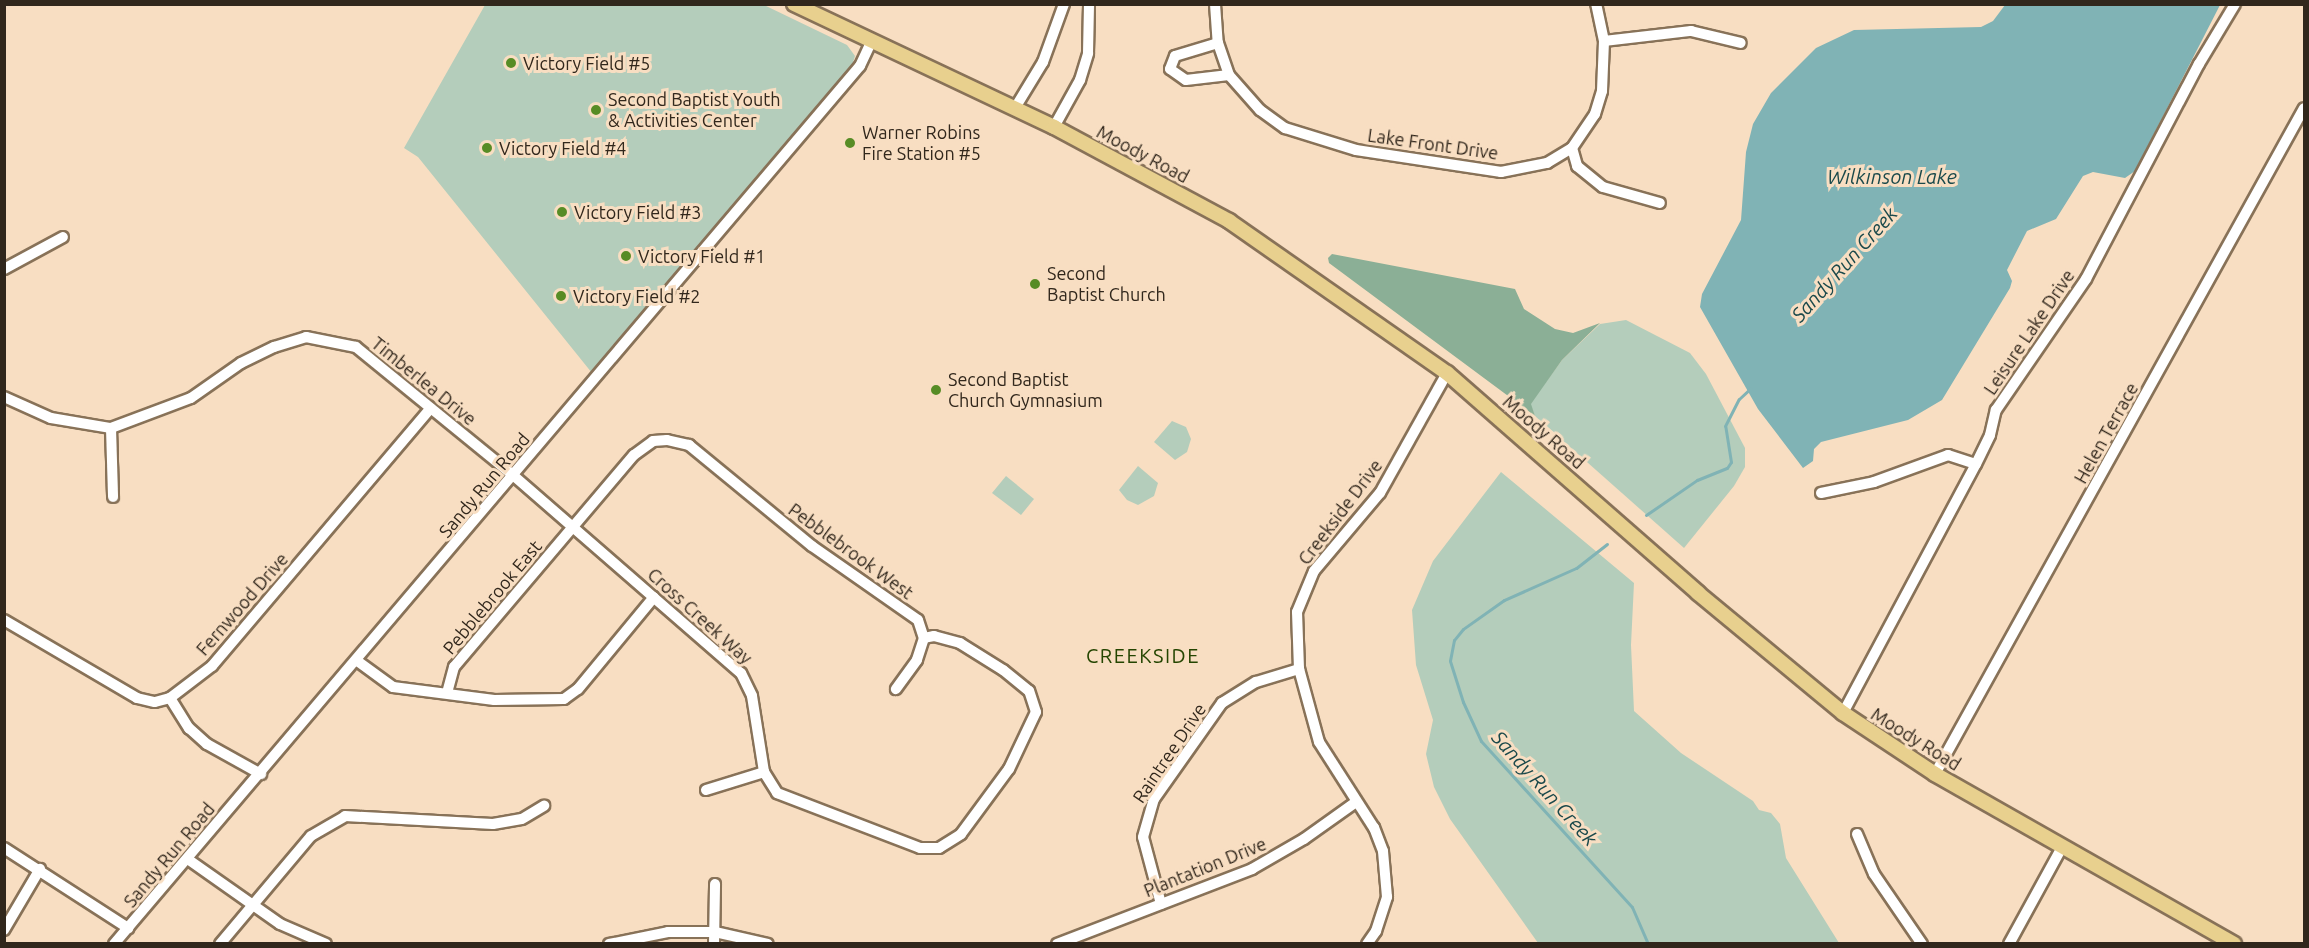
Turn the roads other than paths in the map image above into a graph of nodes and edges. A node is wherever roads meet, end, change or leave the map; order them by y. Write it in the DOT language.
graph roads {
  1 [pos="794,4"];
  2 [pos="1064,4"];
  3 [pos="1089,4"];
  4 [pos="1215,4"];
  5 [pos="1596,4"];
  6 [pos="2235,4"];
  7 [pos="1604,41"];
  8 [pos="871,42"];
  9 [pos="1218,43"];
  10 [pos="1741,43"];
  11 [pos="1229,75"];
  12 [pos="1015,108"];
  13 [pos="2304,108"];
  14 [pos="1054,127"];
  15 [pos="1572,148"];
  16 [pos="1660,203"];
  17 [pos="63,237"];
  18 [pos="4,269"];
  19 [pos="1447,373"];
  20 [pos="4,397"];
  21 [pos="431,408"];
  22 [pos="111,428"];
  23 [pos="1976,465"];
  24 [pos="514,476"];
  25 [pos="1821,493"];
  26 [pos="113,497"];
  27 [pos="573,527"];
  28 [pos="654,597"];
  29 [pos="4,620"];
  30 [pos="924,638"];
  31 [pos="356,660"];
  32 [pos="1299,669"];
  33 [pos="896,689"];
  34 [pos="447,693"];
  35 [pos="170,698"];
  36 [pos="1843,713"];
  37 [pos="764,772"];
  38 [pos="261,774"];
  39 [pos="1935,774"];
  40 [pos="706,790"];
  41 [pos="1356,802"];
  42 [pos="544,806"];
  43 [pos="1857,834"];
  44 [pos="2062,846"];
  45 [pos="4,848"];
  46 [pos="189,860"];
  47 [pos="40,869"];
  48 [pos="715,884"];
  49 [pos="1161,904"];
  50 [pos="252,906"];
  51 [pos="128,928"];
  52 [pos="4,930"];
  53 [pos="715,932"];
  54 [pos="114,944"];
  55 [pos="220,944"];
  56 [pos="326,944"];
  57 [pos="609,944"];
  58 [pos="714,944"];
  59 [pos="768,944"];
  60 [pos="1057,944"];
  61 [pos="1367,944"];
  62 [pos="1922,944"];
  63 [pos="2009,944"];
  64 [pos="2234,944"];
  1 -- 8 [label="main road, Moody Road"];
  2 -- 12 [label="street"];
  3 -- 14 [label="street"];
  4 -- 9 [label="street, Lake Front Drive"];
  5 -- 7 [label="street, Lake Front Drive"];
  6 -- 23 [label="street, Leisure Lake Drive"];
  7 -- 10 [label="street"];
  7 -- 15 [label="street, Lake Front Drive"];
  8 -- 12 [label="main road, Moody Road"];
  8 -- 24 [label="street, Sandy Run Road"];
  9 -- 11 [label="street, Lake Front Drive"];
  9 -- 11 [label="street"];
  11 -- 15 [label="street, Lake Front Drive"];
  12 -- 14 [label="main road, Moody Road"];
  13 -- 39 [label="street, Helen Terrace"];
  14 -- 19 [label="main road, Moody Road"];
  15 -- 16 [label="street"];
  17 -- 18 [label="street"];
  19 -- 32 [label="street, Creekside Drive"];
  19 -- 36 [label="main road, Moody Road"];
  20 -- 22 [label="street"];
  21 -- 22 [label="street, Timberlea Drive"];
  21 -- 24 [label="street, Timberlea Drive"];
  21 -- 35 [label="street, Fernwood Drive"];
  22 -- 26 [label="street"];
  23 -- 25 [label="street"];
  23 -- 36 [label="street, Leisure Lake Drive"];
  24 -- 27 [label="street, Cross Creek Way"];
  24 -- 31 [label="street, Sandy Run Road"];
  27 -- 28 [label="street, Cross Creek Way"];
  27 -- 30 [label="street, Pebblebrook West"];
  27 -- 34 [label="street, Pebblebrook East"];
  28 -- 34 [label="street"];
  28 -- 37 [label="street, Cross Creek Way"];
  29 -- 35 [label="street"];
  30 -- 33 [label="street"];
  30 -- 37 [label="street, Cross Creek Way"];
  31 -- 34 [label="street"];
  31 -- 38 [label="street, Sandy Run Road"];
  32 -- 41 [label="street, Creekside Drive"];
  32 -- 49 [label="street, Raintree Drive"];
  35 -- 38 [label="street"];
  36 -- 39 [label="main road, Moody Road"];
  37 -- 40 [label="street"];
  38 -- 46 [label="street, Sandy Run Road"];
  39 -- 44 [label="main road, Moody Road"];
  41 -- 49 [label="street, Plantation Drive"];
  41 -- 61 [label="street, Creekside Drive"];
  42 -- 50 [label="street"];
  43 -- 62 [label="street"];
  44 -- 63 [label="street"];
  44 -- 64 [label="main road, Moody Road"];
  45 -- 47 [label="street"];
  46 -- 50 [label="street"];
  46 -- 51 [label="street, Sandy Run Road"];
  47 -- 51 [label="street"];
  47 -- 52 [label="street"];
  48 -- 53 [label="street"];
  49 -- 60 [label="street, Plantation Drive"];
  50 -- 55 [label="street"];
  50 -- 56 [label="street"];
  51 -- 54 [label="street, Sandy Run Road"];
  53 -- 57 [label="street"];
  53 -- 58 [label="street"];
  53 -- 59 [label="street"];
}
